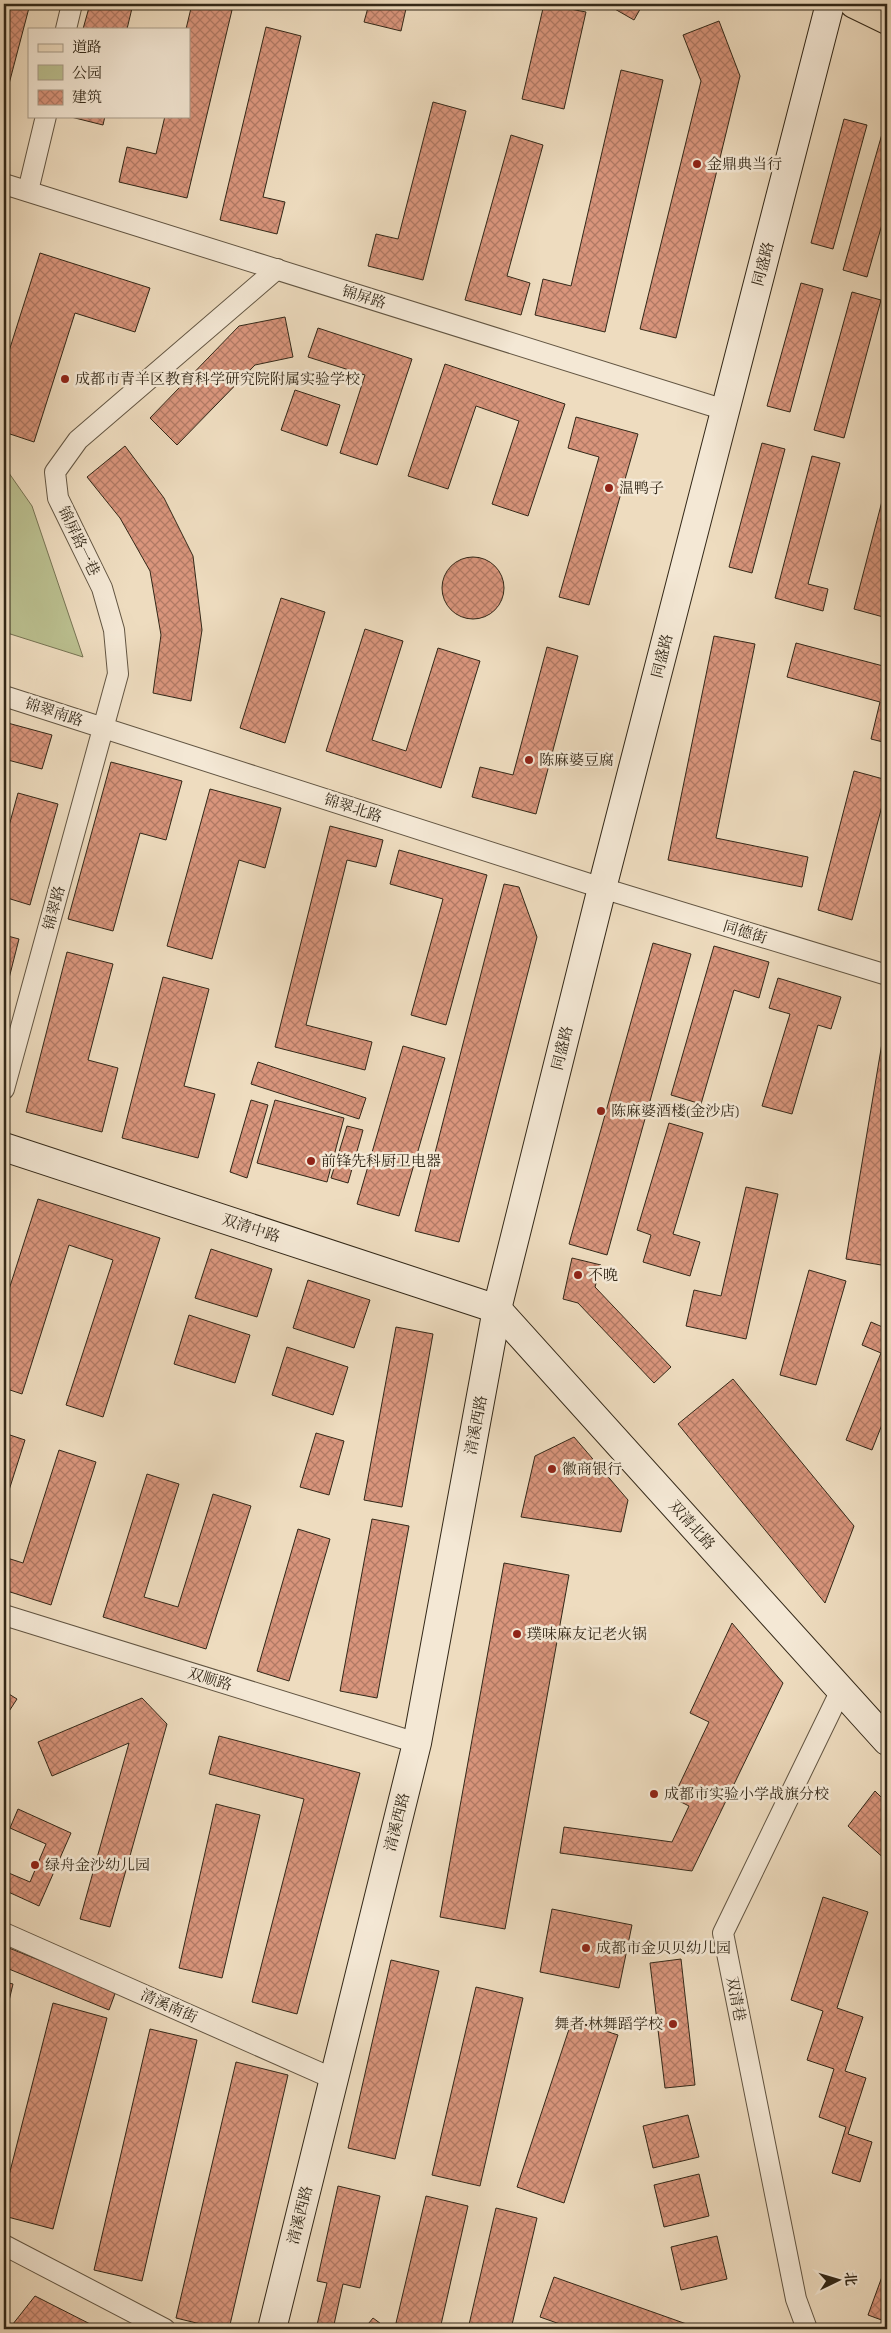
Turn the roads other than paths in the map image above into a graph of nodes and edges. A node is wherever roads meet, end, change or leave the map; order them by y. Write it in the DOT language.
graph roads {
  1 [pos="72,4"];
  2 [pos="830,4"];
  3 [pos="854,4"];
  4 [pos="887,20"];
  5 [pos="66,28"];
  6 [pos="46,118"];
  7 [pos="4,184"];
  8 [pos="28,191"];
  9 [pos="277,269"];
  10 [pos="725,410"];
  11 [pos="4,696"];
  12 [pos="104,728"];
  13 [pos="602,888"];
  14 [pos="887,975"];
  15 [pos="4,1089"];
  16 [pos="4,1146"];
  17 [pos="497,1309"];
  18 [pos="4,1615"];
  19 [pos="841,1690"];
  20 [pos="887,1741"];
  21 [pos="417,1743"];
  22 [pos="4,1933"];
  23 [pos="334,2079"];
  24 [pos="4,2245"];
  25 [pos="165,2329"];
  26 [pos="272,2329"];
  27 [pos="807,2329"];
  1 -- 5 [label="street"];
  2 -- 10 [label="street, 同盛路"];
  3 -- 4 [label="main road"];
  6 -- 8 [label="street"];
  7 -- 8 [label="street, 锦屏路"];
  8 -- 9 [label="street, 锦屏路"];
  9 -- 10 [label="street, 锦屏路"];
  9 -- 12 [label="street, 锦屏路一巷"];
  10 -- 13 [label="street, 同盛路"];
  11 -- 12 [label="street, 锦翠南路"];
  12 -- 13 [label="street, 锦翠北路"];
  12 -- 15 [label="street, 锦翠路"];
  13 -- 14 [label="street, 同德街"];
  13 -- 17 [label="street, 同盛路"];
  16 -- 17 [label="street, 双清中路"];
  17 -- 19 [label="street, 双清北路"];
  17 -- 21 [label="street, 清溪西路"];
  18 -- 21 [label="street, 双顺路"];
  19 -- 20 [label="street, 双清北路"];
  19 -- 27 [label="street, 双清巷"];
  21 -- 23 [label="street, 清溪西路"];
  22 -- 23 [label="street, 清溪南街"];
  23 -- 26 [label="street, 清溪西路"];
  24 -- 25 [label="street"];
}
